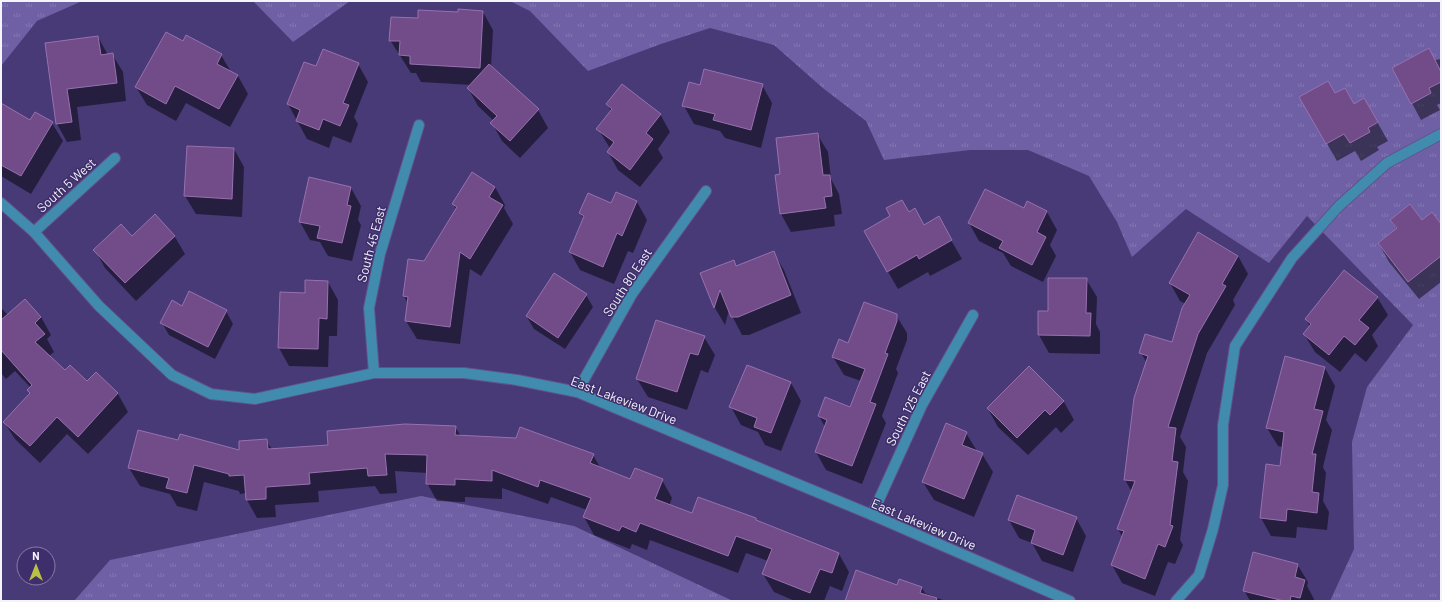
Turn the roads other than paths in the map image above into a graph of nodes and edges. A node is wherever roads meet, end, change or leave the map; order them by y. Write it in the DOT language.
graph roads {
  1 [pos="419,125"];
  2 [pos="1441,134"];
  3 [pos="115,158"];
  4 [pos="706,191"];
  5 [pos="1,203"];
  6 [pos="34,232"];
  7 [pos="973,315"];
  8 [pos="374,373"];
  9 [pos="577,392"];
  10 [pos="872,515"];
  11 [pos="1070,601"];
  12 [pos="1176,601"];
  1 -- 8 [label="street, South 45 East"];
  2 -- 12 [label="street"];
  3 -- 6 [label="street, South 5 West"];
  4 -- 9 [label="street, South 80 East"];
  5 -- 6 [label="street, East Lakeview Drive"];
  6 -- 8 [label="street, East Lakeview Drive"];
  7 -- 10 [label="street, South 125 East"];
  8 -- 9 [label="street, East Lakeview Drive"];
  9 -- 10 [label="street, East Lakeview Drive"];
  10 -- 11 [label="street, East Lakeview Drive"];
}
